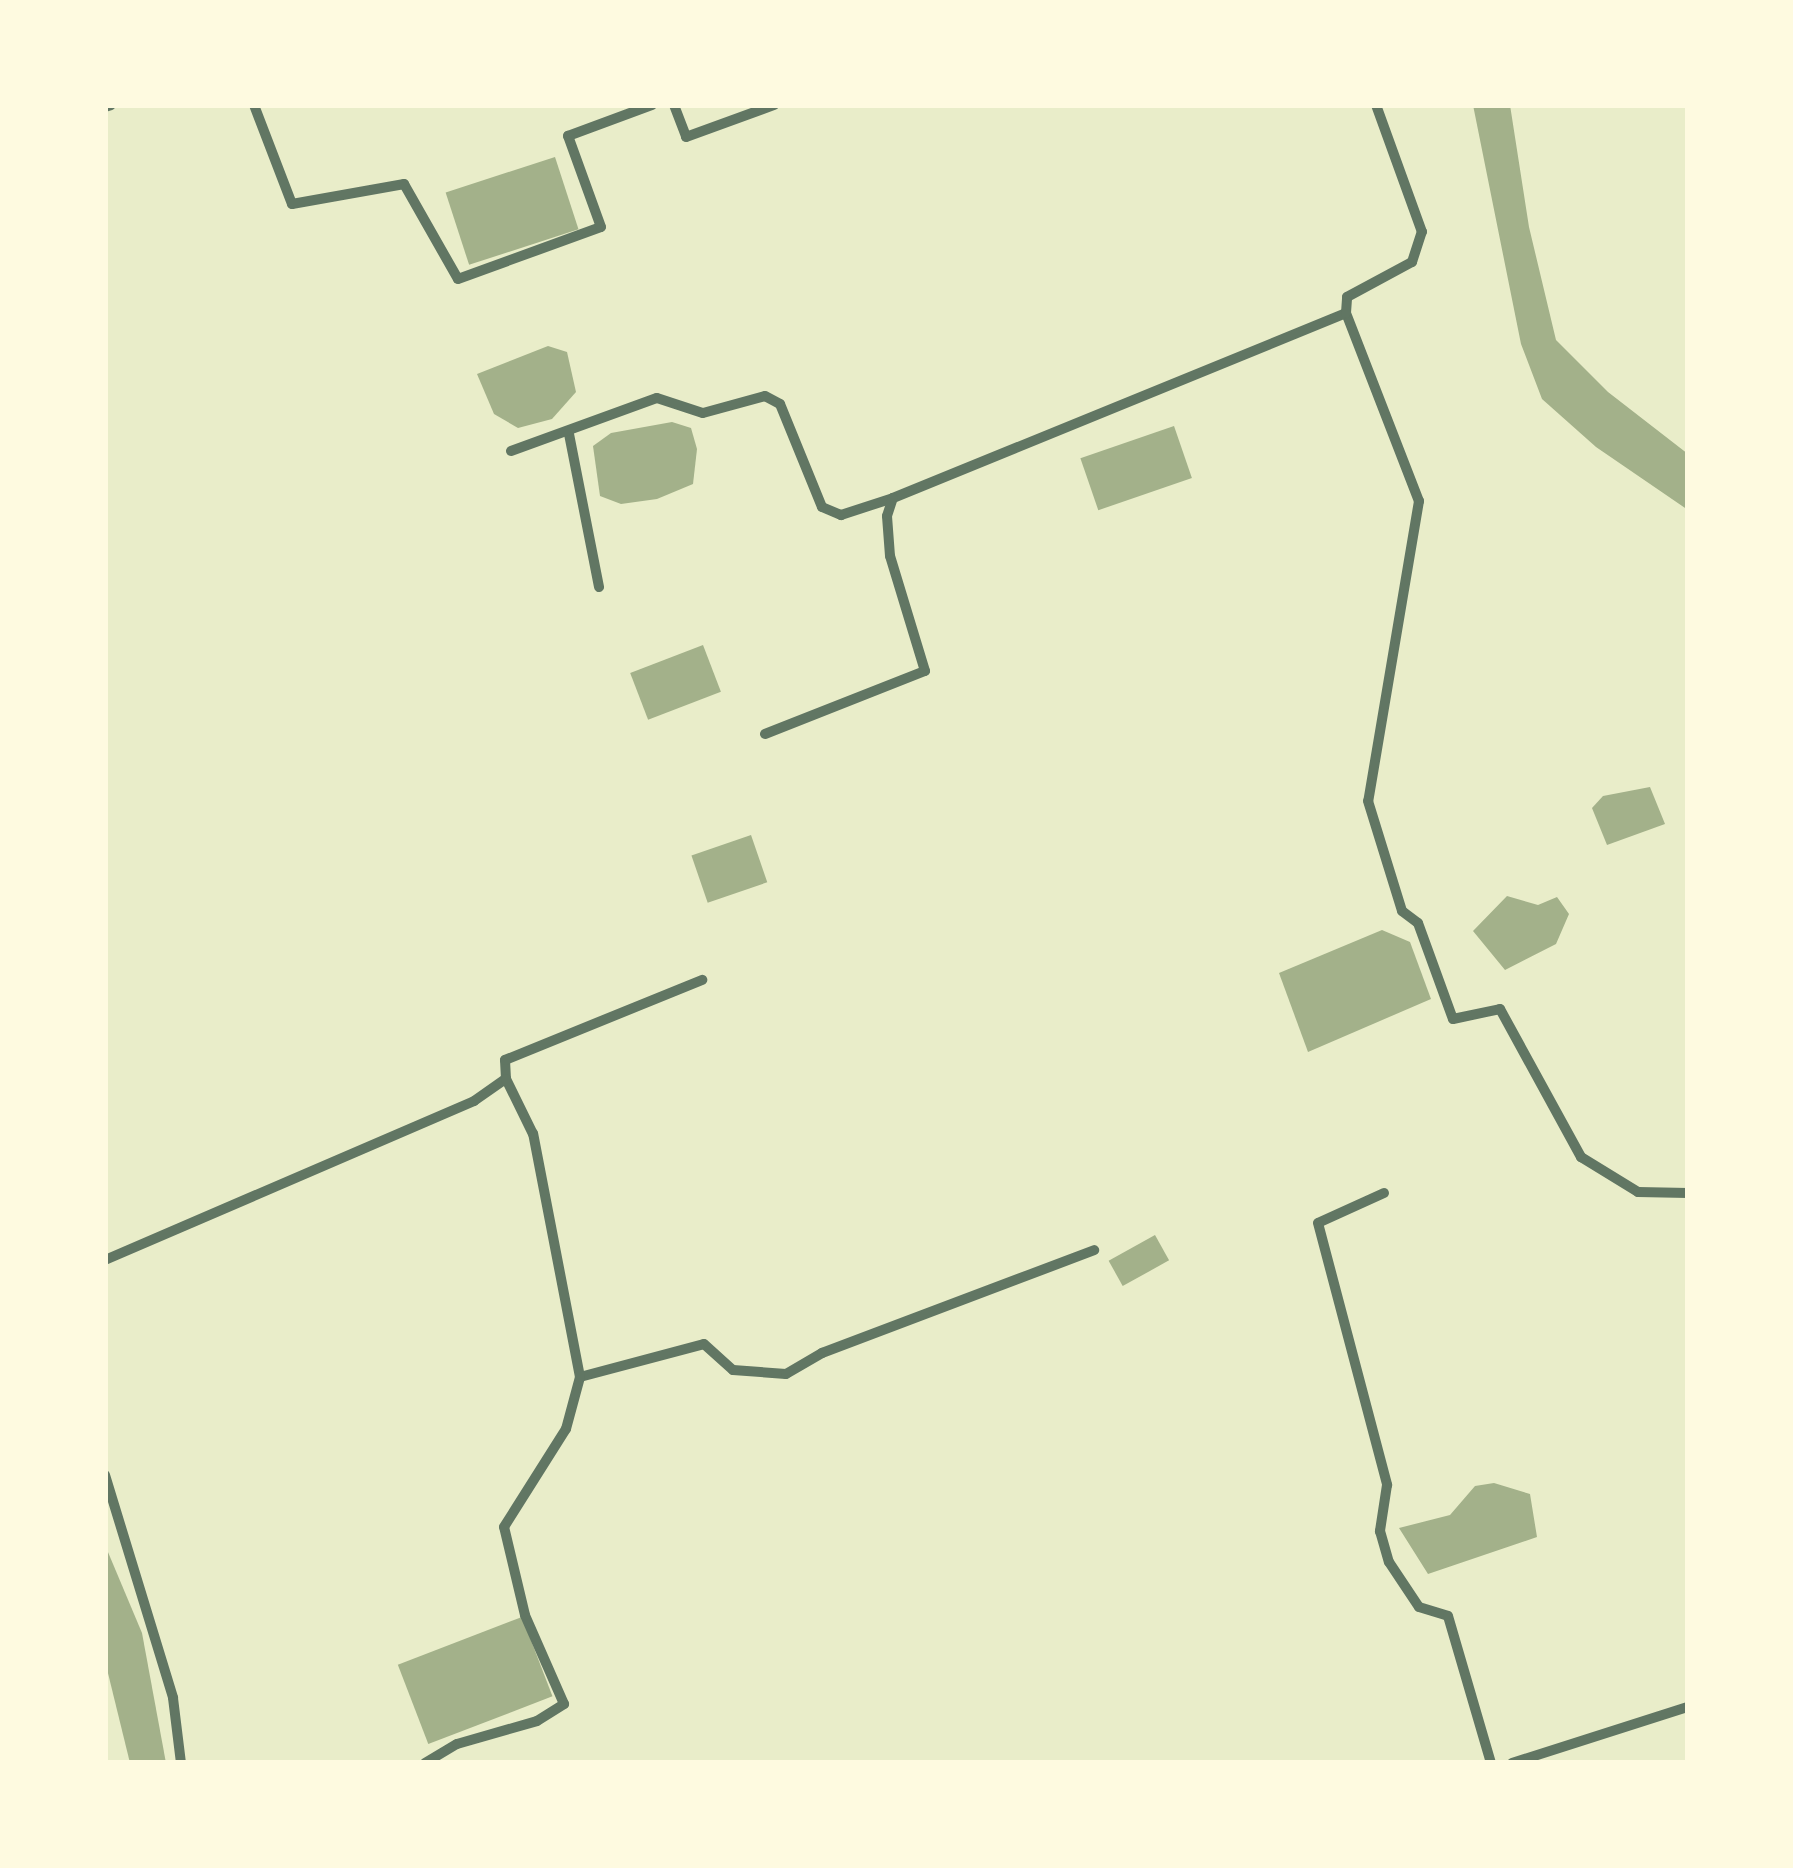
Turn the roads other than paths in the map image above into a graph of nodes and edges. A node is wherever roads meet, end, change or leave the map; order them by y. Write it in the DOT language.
graph roads {
  1 [pos="254,105"];
  2 [pos="652,105"];
  3 [pos="674,105"];
  4 [pos="774,105"];
  5 [pos="1376,105"];
  6 [pos="1346,313"];
  7 [pos="569,434"];
  8 [pos="511,451"];
  9 [pos="893,498"];
  10 [pos="599,587"];
  11 [pos="765,734"];
  12 [pos="702,980"];
  13 [pos="506,1080"];
  14 [pos="1384,1193"];
  15 [pos="1688,1194"];
  16 [pos="1094,1250"];
  17 [pos="105,1260"];
  18 [pos="580,1377"];
  19 [pos="105,1475"];
  20 [pos="1688,1707"];
  21 [pos="181,1763"];
  22 [pos="425,1763"];
  23 [pos="1491,1763"];
  24 [pos="1512,1763"];
  1 -- 2 [label="street"];
  3 -- 4 [label="street"];
  5 -- 6 [label="street"];
  6 -- 9 [label="street"];
  6 -- 15 [label="street"];
  7 -- 8 [label="street"];
  7 -- 9 [label="street"];
  7 -- 10 [label="street"];
  9 -- 11 [label="street"];
  12 -- 13 [label="street"];
  13 -- 17 [label="street"];
  13 -- 18 [label="street"];
  14 -- 23 [label="street"];
  16 -- 18 [label="street"];
  18 -- 22 [label="street"];
  19 -- 21 [label="street"];
  20 -- 24 [label="street"];
}
